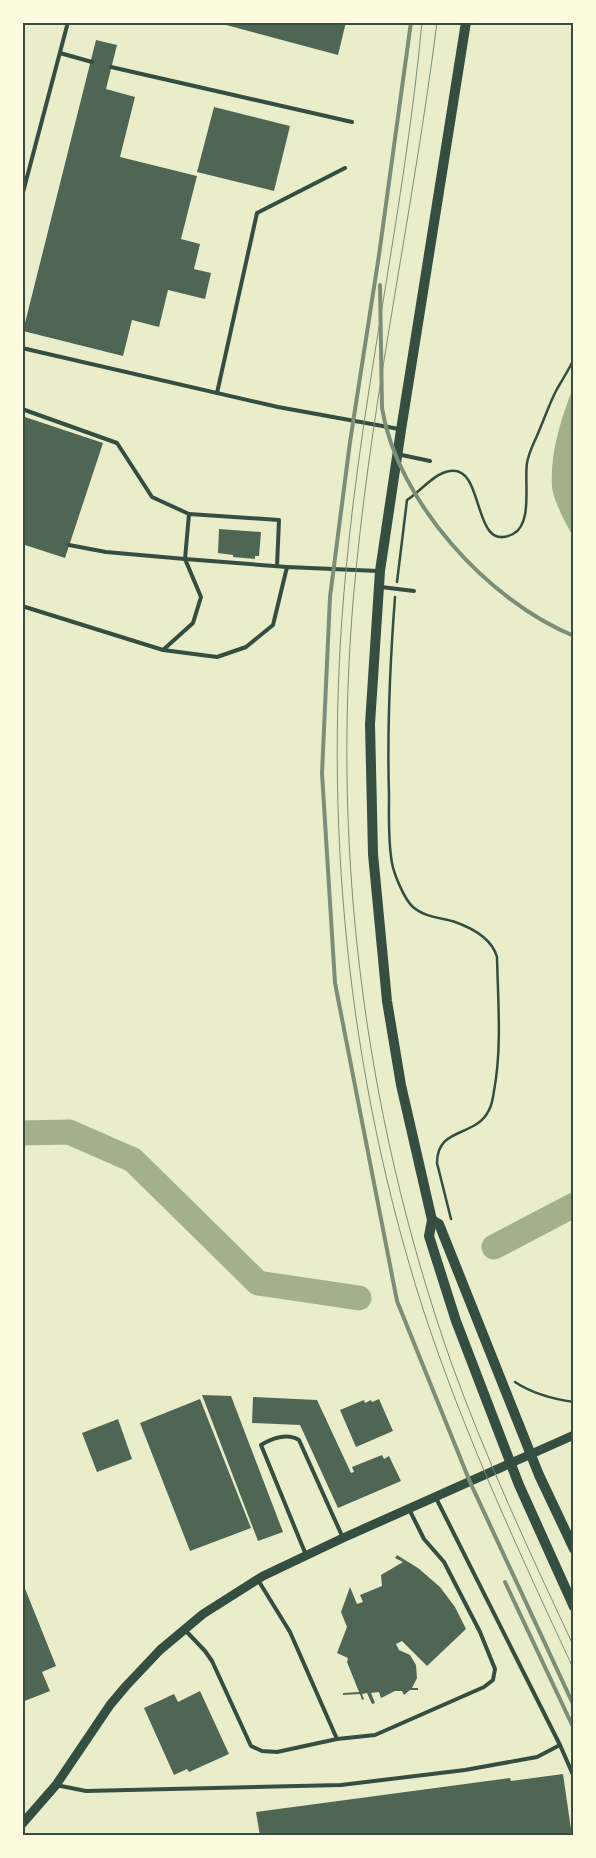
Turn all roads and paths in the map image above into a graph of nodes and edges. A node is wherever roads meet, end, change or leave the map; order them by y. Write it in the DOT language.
graph roads {
  1 [pos="68,22"];
  2 [pos="466,22"];
  3 [pos="60,53"];
  4 [pos="92,62"];
  5 [pos="111,67"];
  6 [pos="352,122"];
  7 [pos="345,168"];
  8 [pos="22,196"];
  9 [pos="22,348"];
  10 [pos="574,359"];
  11 [pos="216,393"];
  12 [pos="22,409"];
  13 [pos="401,430"];
  14 [pos="398,454"];
  15 [pos="430,461"];
  16 [pos="190,514"];
  17 [pos="69,545"];
  18 [pos="185,559"];
  19 [pos="277,566"];
  20 [pos="287,567"];
  21 [pos="380,571"];
  22 [pos="378,587"];
  23 [pos="396,589"];
  24 [pos="414,591"];
  25 [pos="22,606"];
  26 [pos="163,650"];
  27 [pos="432,1220"];
  28 [pos="454,1227"];
  29 [pos="513,1380"];
  30 [pos="574,1402"];
  31 [pos="574,1434"];
  32 [pos="530,1454"];
  33 [pos="510,1463"];
  34 [pos="436,1498"];
  35 [pos="409,1509"];
  36 [pos="343,1538"];
  37 [pos="574,1549"];
  38 [pos="306,1556"];
  39 [pos="258,1579"];
  40 [pos="574,1607"];
  41 [pos="184,1628"];
  42 [pos="337,1739"];
  43 [pos="560,1744"];
  44 [pos="574,1778"];
  45 [pos="56,1785"];
  46 [pos="22,1824"];
  1 -- 3 [label="lane"];
  2 -- 13 [label="main road"];
  3 -- 4 [label="lane"];
  3 -- 8 [label="lane"];
  5 -- 6 [label="lane"];
  7 -- 11 [label="lane"];
  9 -- 11 [label="lane"];
  10 -- 23 [label="path"];
  11 -- 13 [label="lane"];
  12 -- 16 [label="lane"];
  13 -- 14 [label="main road"];
  14 -- 15 [label="lane"];
  14 -- 21 [label="main road"];
  16 -- 18 [label="lane"];
  16 -- 19 [label="lane"];
  17 -- 18 [label="lane"];
  18 -- 19 [label="lane"];
  18 -- 26 [label="lane"];
  19 -- 20 [label="lane"];
  20 -- 21 [label="lane"];
  20 -- 26 [label="lane"];
  21 -- 22 [label="main road"];
  22 -- 23 [label="lane"];
  22 -- 27 [label="main road"];
  23 -- 24 [label="lane"];
  23 -- 28 [label="path"];
  25 -- 26 [label="lane"];
  27 -- 32 [label="main road"];
  27 -- 33 [label="main road"];
  29 -- 30 [label="path"];
  31 -- 32 [label="street"];
  32 -- 33 [label="street"];
  32 -- 37 [label="main road"];
  33 -- 34 [label="street"];
  33 -- 40 [label="main road"];
  34 -- 35 [label="street"];
  34 -- 43 [label="lane"];
  35 -- 36 [label="street"];
  35 -- 42 [label="lane"];
  36 -- 38 [label="street"];
  36 -- 38 [label="lane"];
  38 -- 39 [label="street"];
  39 -- 41 [label="street"];
  39 -- 42 [label="lane"];
  41 -- 42 [label="lane"];
  41 -- 45 [label="street"];
  43 -- 44 [label="lane"];
  43 -- 45 [label="lane"];
  45 -- 46 [label="street"];
}
